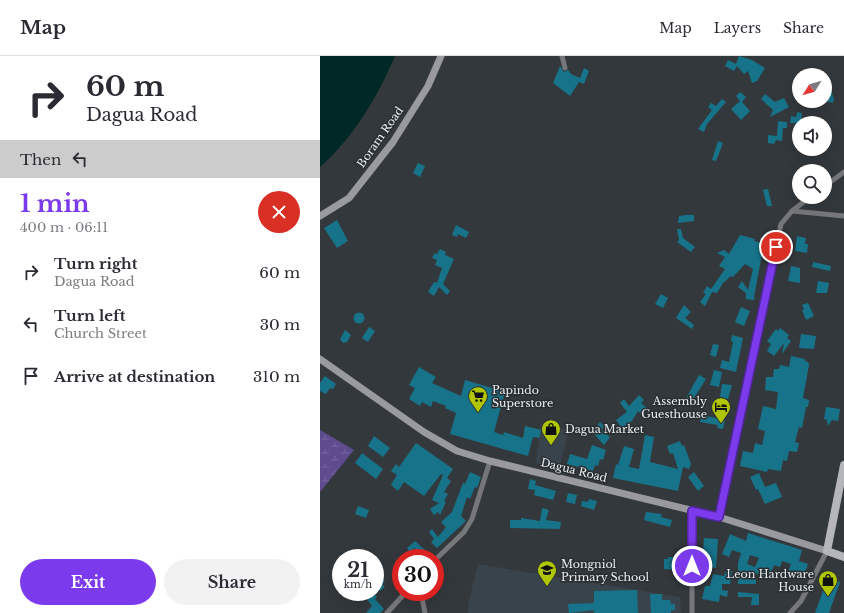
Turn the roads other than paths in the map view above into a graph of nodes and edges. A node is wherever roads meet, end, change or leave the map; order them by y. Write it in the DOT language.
graph roads {
  1 [pos="441,56"];
  2 [pos="562,56"];
  3 [pos="565,68"];
  4 [pos="844,172"];
  5 [pos="832,181"];
  6 [pos="801,204"];
  7 [pos="792,211"];
  8 [pos="320,216"];
  9 [pos="844,216"];
  10 [pos="320,359"];
  11 [pos="490,461"];
  12 [pos="844,465"];
  13 [pos="692,511"];
  14 [pos="719,517"];
  15 [pos="444,551"];
  16 [pos="827,551"];
  17 [pos="844,557"];
  18 [pos="398,601"];
  19 [pos="423,601"];
  20 [pos="387,613"];
  21 [pos="425,613"];
  22 [pos="692,613"];
  23 [pos="790,613"];
  1 -- 8 [label="street, Boram Road"];
  2 -- 3 [label="street"];
  4 -- 5 [label="street"];
  6 -- 7 [label="street"];
  7 -- 9 [label="street"];
  7 -- 14 [label="street"];
  10 -- 11 [label="street, Dagua Road"];
  11 -- 13 [label="street, Dagua Road"];
  11 -- 15 [label="street"];
  12 -- 16 [label="main road"];
  13 -- 14 [label="street, Dagua Road"];
  13 -- 22 [label="street"];
  14 -- 16 [label="street, Dagua Road"];
  16 -- 17 [label="main road, Dagua Road"];
  16 -- 23 [label="street"];
  18 -- 20 [label="street"];
  19 -- 21 [label="street"];
}
